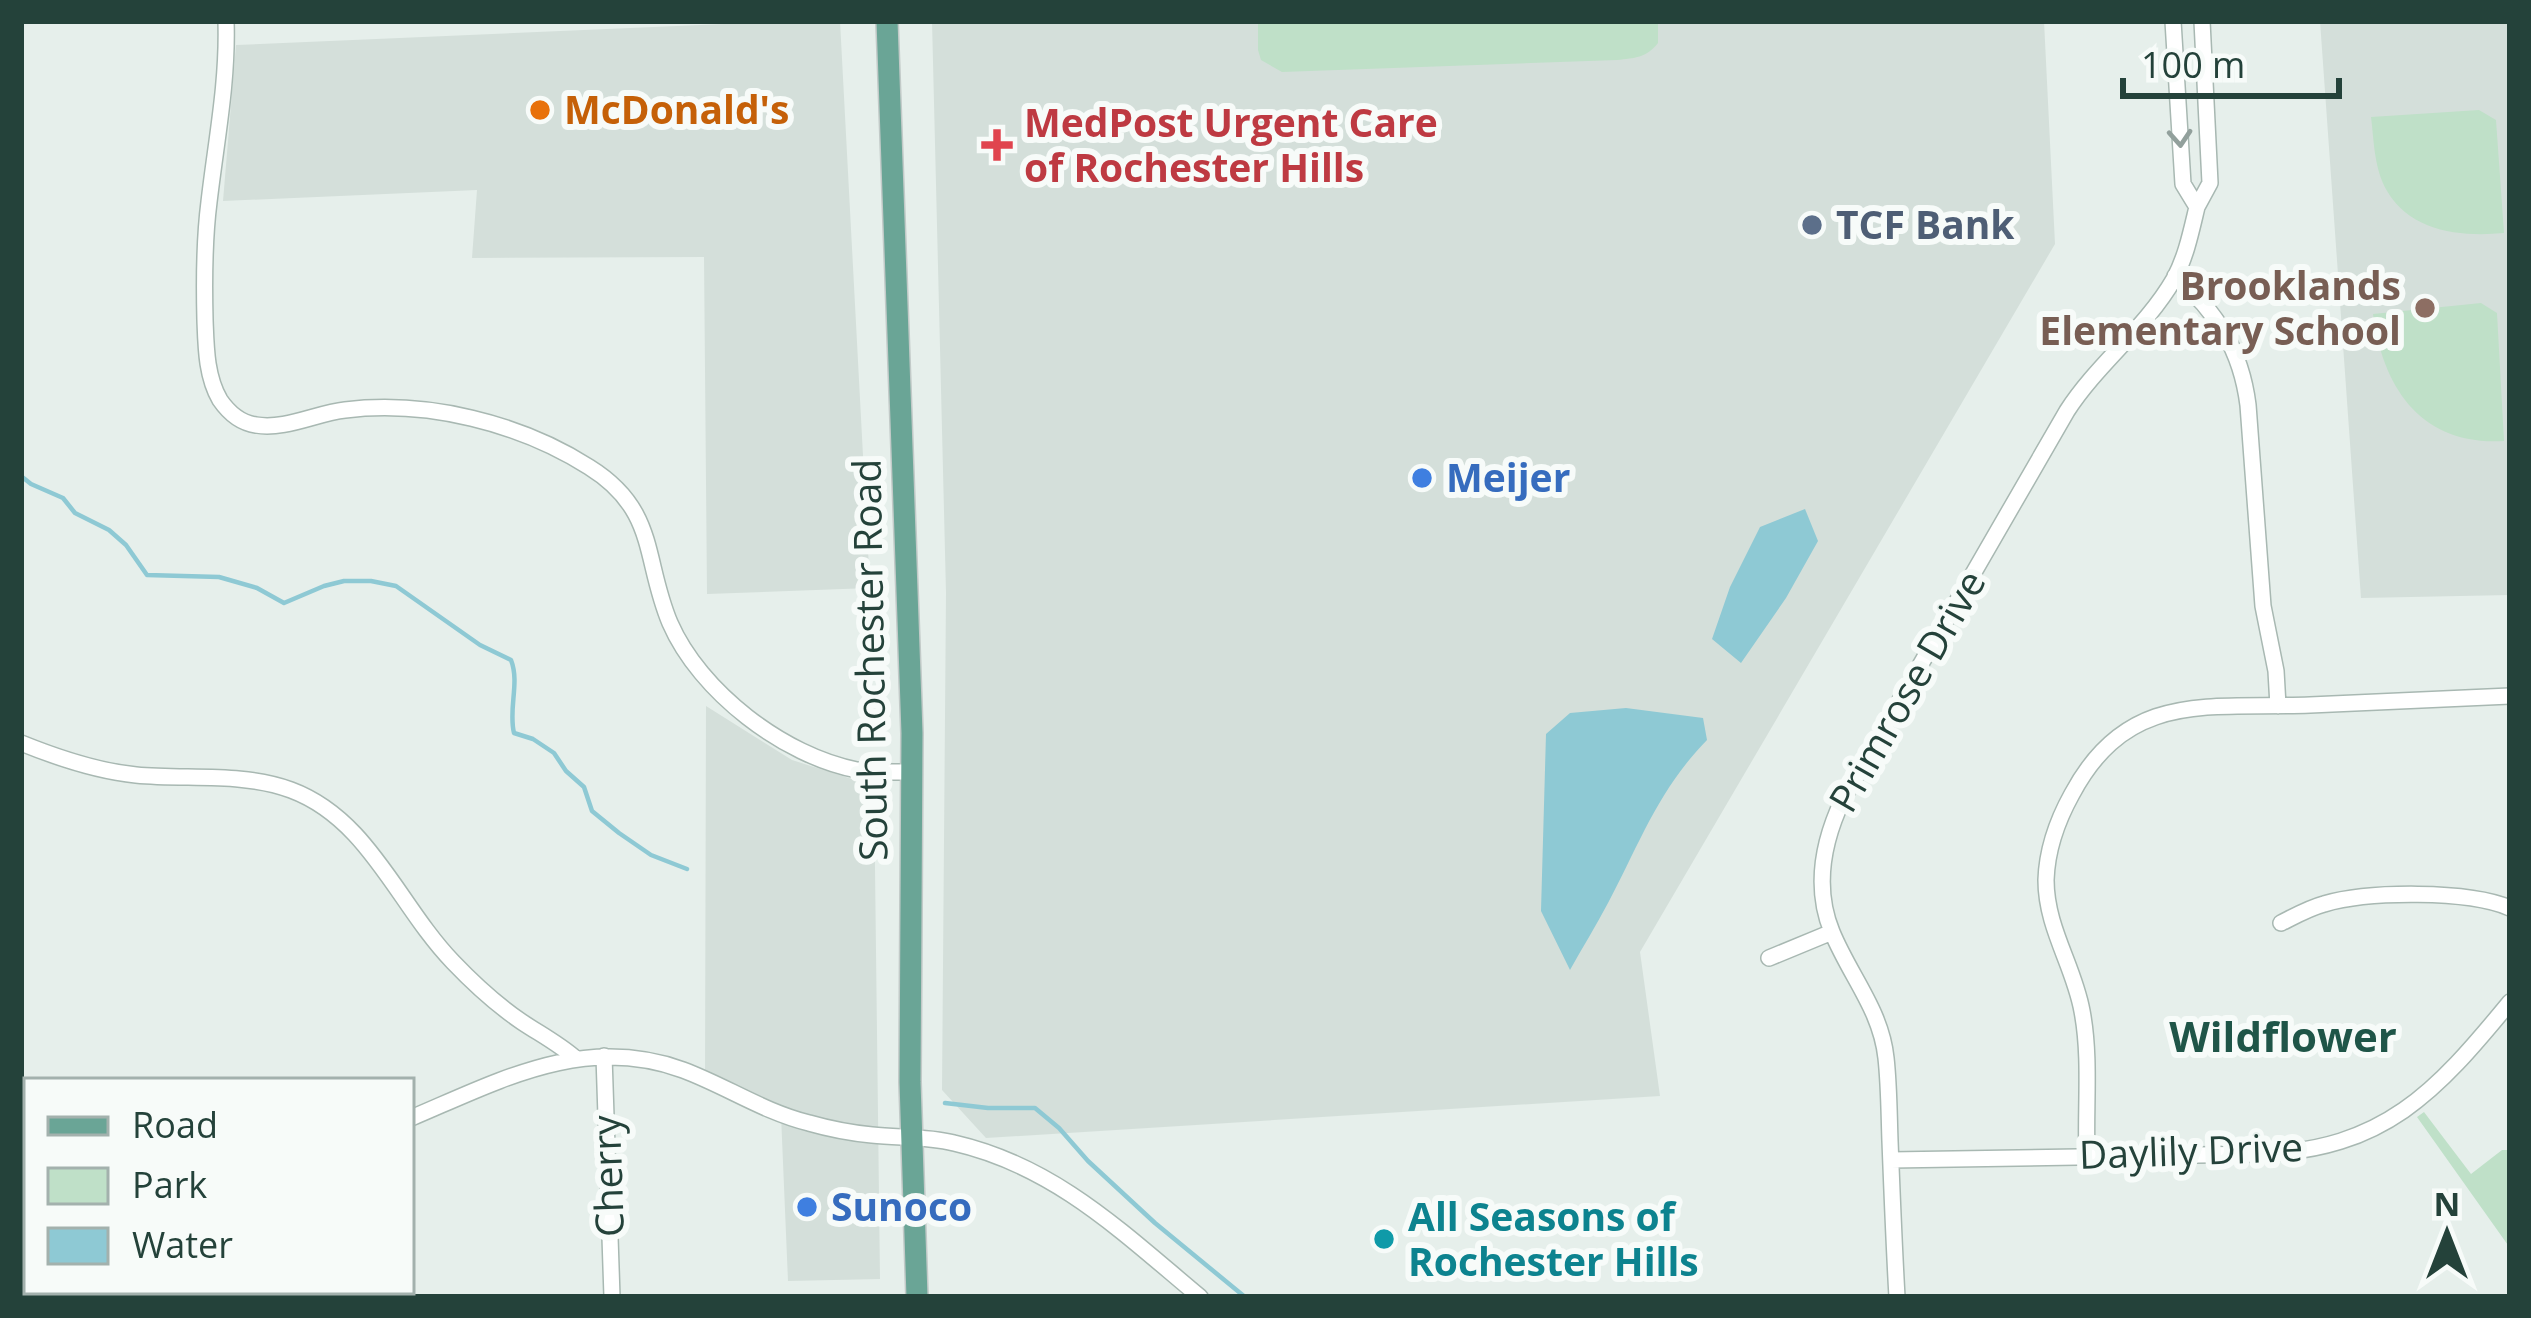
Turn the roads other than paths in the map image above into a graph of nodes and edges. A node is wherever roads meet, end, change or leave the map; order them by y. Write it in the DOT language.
graph roads {
  1 [pos="226,21"];
  2 [pos="887,21"];
  3 [pos="2174,21"];
  4 [pos="2202,21"];
  5 [pos="2206,97"];
  6 [pos="2177,98"];
  7 [pos="2197,208"];
  8 [pos="2175,276"];
  9 [pos="2510,696"];
  10 [pos="2278,706"];
  11 [pos="21,742"];
  12 [pos="912,772"];
  13 [pos="2510,908"];
  14 [pos="2281,923"];
  15 [pos="1832,932"];
  16 [pos="1769,958"];
  17 [pos="2510,1002"];
  18 [pos="604,1056"];
  19 [pos="575,1058"];
  20 [pos="414,1117"];
  21 [pos="911,1136"];
  22 [pos="2086,1156"];
  23 [pos="1891,1160"];
  24 [pos="612,1297"];
  25 [pos="917,1297"];
  26 [pos="1200,1297"];
  27 [pos="1897,1297"];
  1 -- 12 [label="street"];
  2 -- 12 [label="main road, South Rochester Road"];
  3 -- 6 [label="street"];
  4 -- 5 [label="street, Primrose Drive"];
  5 -- 6 [label="street"];
  5 -- 7 [label="street, Primrose Drive"];
  6 -- 7 [label="street, one-way"];
  7 -- 8 [label="street, Primrose Drive"];
  8 -- 10 [label="street"];
  8 -- 15 [label="street, Primrose Drive"];
  9 -- 10 [label="street"];
  10 -- 22 [label="street"];
  11 -- 19 [label="street"];
  12 -- 21 [label="main road, South Rochester Road"];
  13 -- 14 [label="street"];
  15 -- 16 [label="street"];
  15 -- 23 [label="street, Primrose Drive"];
  17 -- 22 [label="street, Daylily Drive"];
  18 -- 19 [label="street"];
  18 -- 21 [label="street"];
  18 -- 24 [label="street, Cherry"];
  19 -- 20 [label="street"];
  21 -- 25 [label="main road, South Rochester Road"];
  21 -- 26 [label="street"];
  22 -- 23 [label="street, Daylily Drive"];
  23 -- 27 [label="street, Primrose Drive"];
}
